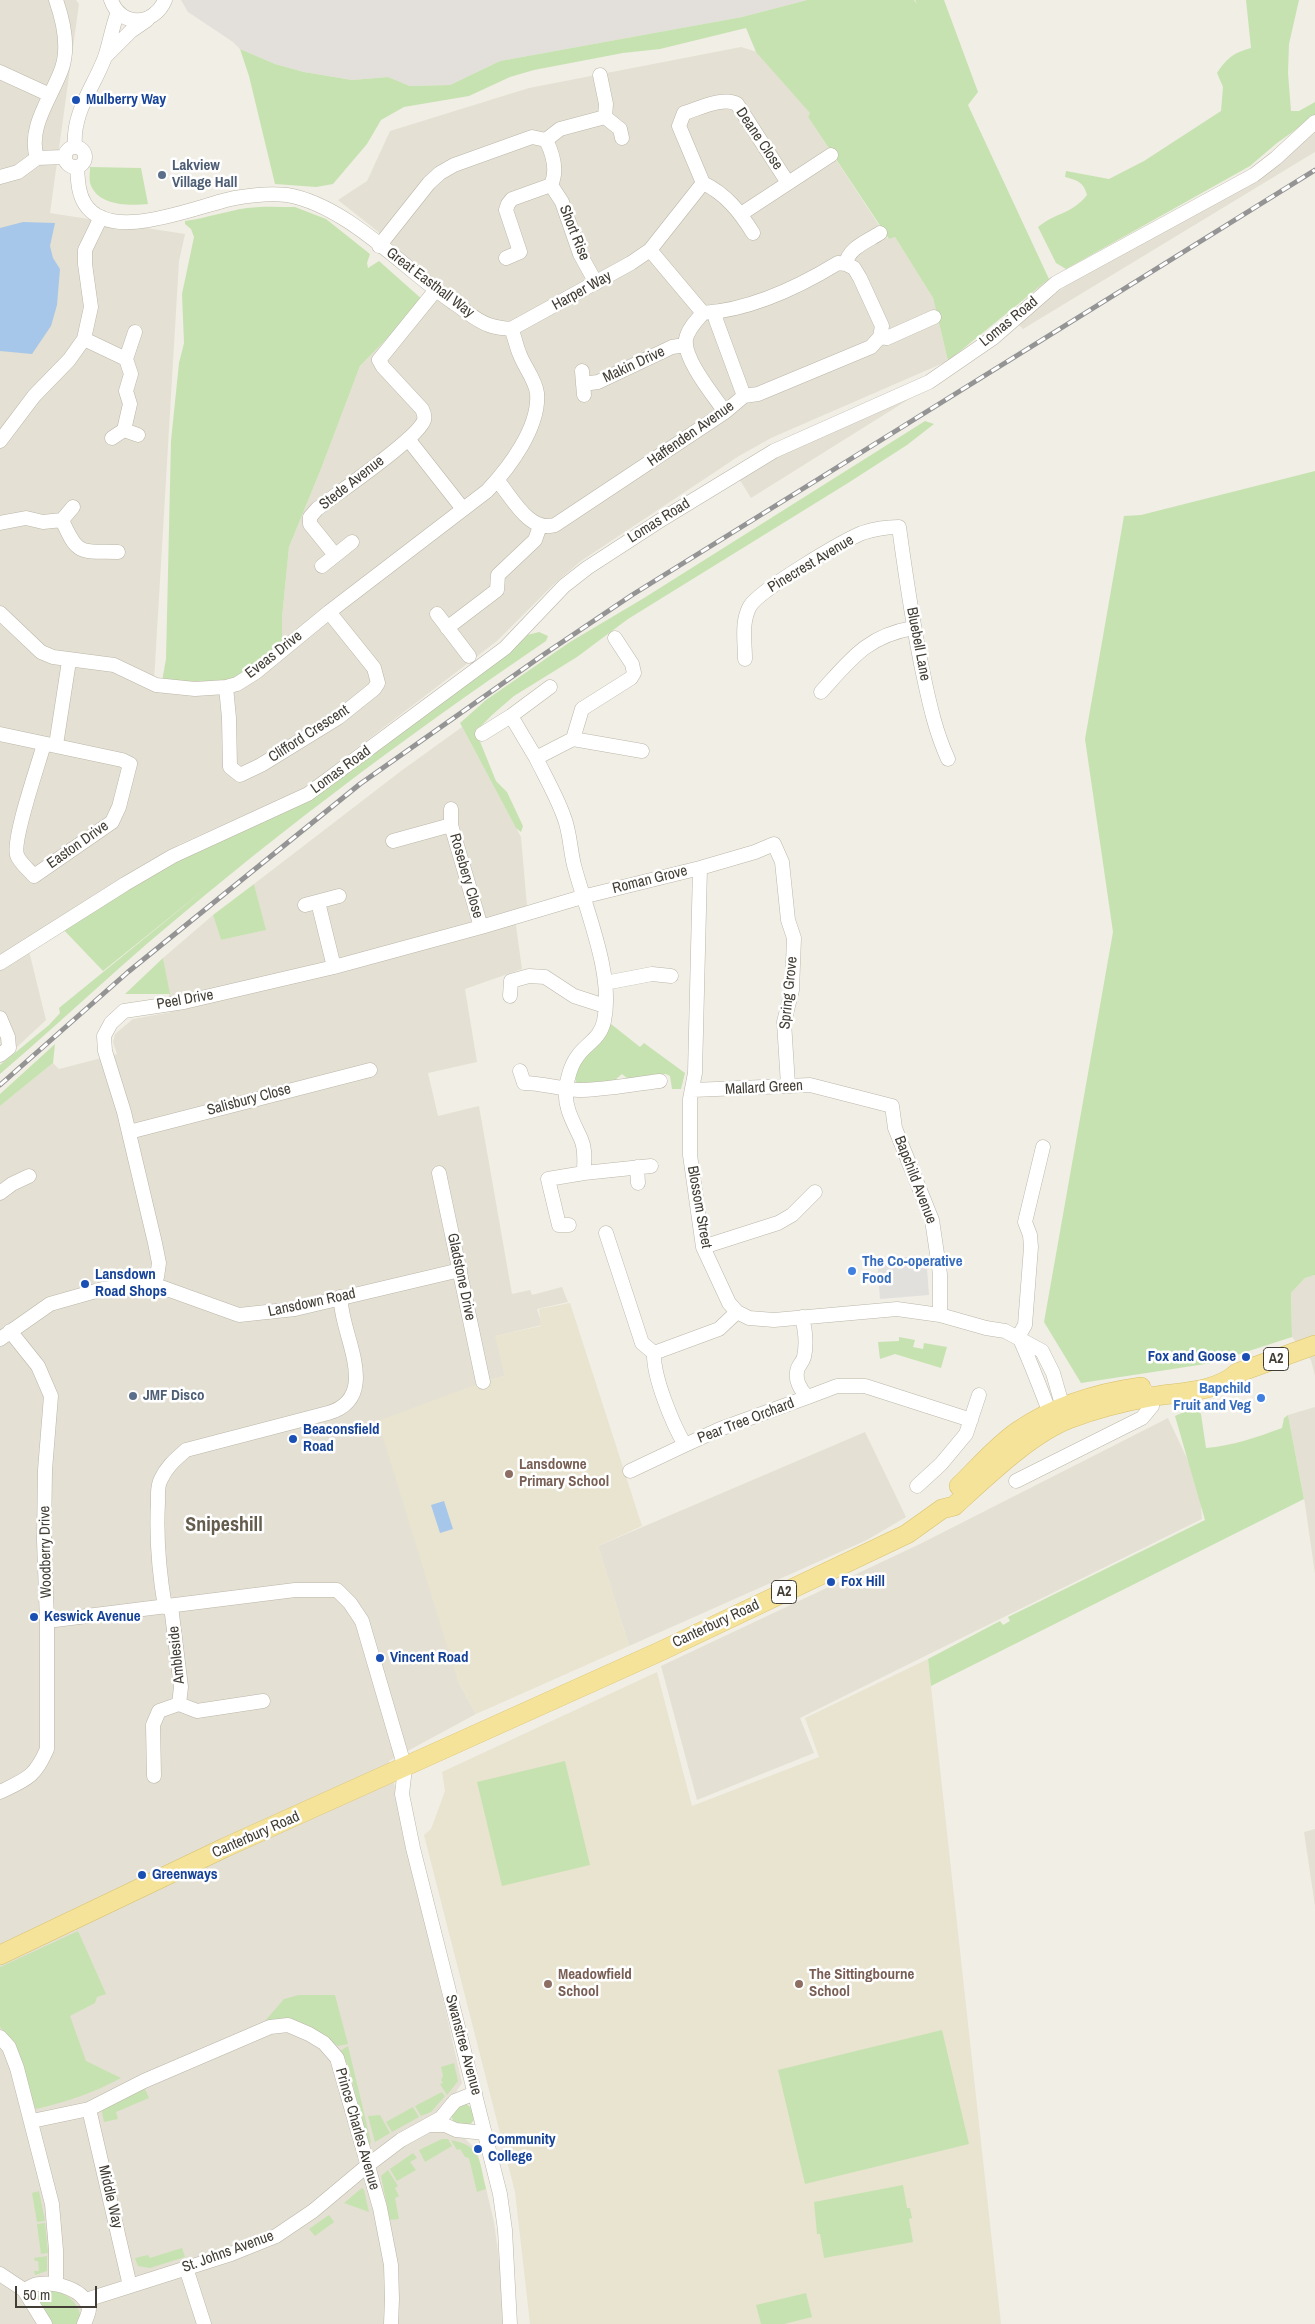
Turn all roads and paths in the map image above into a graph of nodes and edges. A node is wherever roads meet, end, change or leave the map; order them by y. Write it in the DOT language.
graph roads {
  1 [pos="56,0"];
  2 [pos="165,0"];
  3 [pos="114,6"];
  4 [pos="149,19"];
  5 [pos="104,58"];
  6 [pos="0,72"];
  7 [pos="600,75"];
  8 [pos="50,95"];
  9 [pos="605,116"];
  10 [pos="1315,122"];
  11 [pos="622,138"];
  12 [pos="546,140"];
  13 [pos="75,147"];
  14 [pos="831,155"];
  15 [pos="37,158"];
  16 [pos="64,158"];
  17 [pos="77,168"];
  18 [pos="0,177"];
  19 [pos="703,183"];
  20 [pos="788,183"];
  21 [pos="551,185"];
  22 [pos="741,214"];
  23 [pos="101,217"];
  24 [pos="753,233"];
  25 [pos="880,233"];
  26 [pos="380,246"];
  27 [pos="650,250"];
  28 [pos="506,258"];
  29 [pos="846,264"];
  30 [pos="596,283"];
  31 [pos="436,291"];
  32 [pos="710,312"];
  33 [pos="934,317"];
  34 [pos="511,329"];
  35 [pos="135,332"];
  36 [pos="880,337"];
  37 [pos="84,339"];
  38 [pos="685,345"];
  39 [pos="126,359"];
  40 [pos="583,384"];
  41 [pos="744,396"];
  42 [pos="725,412"];
  43 [pos="124,430"];
  44 [pos="138,435"];
  45 [pos="112,438"];
  46 [pos="408,439"];
  47 [pos="0,442"];
  48 [pos="497,480"];
  49 [pos="73,507"];
  50 [pos="463,509"];
  51 [pos="62,520"];
  52 [pos="0,522"];
  53 [pos="540,526"];
  54 [pos="899,527"];
  55 [pos="352,542"];
  56 [pos="118,552"];
  57 [pos="335,555"];
  58 [pos="322,566"];
  59 [pos="329,612"];
  60 [pos="0,613"];
  61 [pos="437,614"];
  62 [pos="447,628"];
  63 [pos="913,628"];
  64 [pos="615,638"];
  65 [pos="468,656"];
  66 [pos="746,659"];
  67 [pos="68,660"];
  68 [pos="226,687"];
  69 [pos="550,688"];
  70 [pos="821,692"];
  71 [pos="511,716"];
  72 [pos="0,734"];
  73 [pos="482,734"];
  74 [pos="573,739"];
  75 [pos="50,744"];
  76 [pos="642,751"];
  77 [pos="536,758"];
  78 [pos="948,759"];
  79 [pos="451,808"];
  80 [pos="451,826"];
  81 [pos="401,844"];
  82 [pos="774,844"];
  83 [pos="700,868"];
  84 [pos="339,896"];
  85 [pos="582,897"];
  86 [pos="525,914"];
  87 [pos="481,927"];
  88 [pos="0,963"];
  89 [pos="334,967"];
  90 [pos="670,976"];
  91 [pos="605,983"];
  92 [pos="510,996"];
  93 [pos="605,1006"];
  94 [pos="0,1018"];
  95 [pos="0,1056"];
  96 [pos="370,1070"];
  97 [pos="520,1071"];
  98 [pos="660,1081"];
  99 [pos="788,1085"];
  100 [pos="566,1089"];
  101 [pos="693,1090"];
  102 [pos="892,1106"];
  103 [pos="129,1132"];
  104 [pos="1043,1148"];
  105 [pos="651,1166"];
  106 [pos="637,1167"];
  107 [pos="439,1173"];
  108 [pos="584,1173"];
  109 [pos="29,1176"];
  110 [pos="638,1183"];
  111 [pos="815,1192"];
  112 [pos="0,1193"];
  113 [pos="569,1225"];
  114 [pos="606,1233"];
  115 [pos="704,1247"];
  116 [pos="460,1270"];
  117 [pos="150,1283"];
  118 [pos="340,1297"];
  119 [pos="737,1312"];
  120 [pos="940,1314"];
  121 [pos="802,1317"];
  122 [pos="5,1335"];
  123 [pos="1018,1337"];
  124 [pos="1315,1345"];
  125 [pos="654,1353"];
  126 [pos="482,1382"];
  127 [pos="1147,1392"];
  128 [pos="979,1396"];
  129 [pos="808,1397"];
  130 [pos="1058,1417"];
  131 [pos="971,1420"];
  132 [pos="685,1445"];
  133 [pos="630,1471"];
  134 [pos="1016,1481"];
  135 [pos="917,1486"];
  136 [pos="168,1607"];
  137 [pos="47,1621"];
  138 [pos="263,1701"];
  139 [pos="180,1704"];
  140 [pos="405,1768"];
  141 [pos="154,1776"];
  142 [pos="0,1792"];
  143 [pos="0,1955"];
  144 [pos="0,2038"];
  145 [pos="475,2094"];
  146 [pos="89,2109"];
  147 [pos="32,2121"];
  148 [pos="430,2125"];
  149 [pos="485,2133"];
  150 [pos="368,2165"];
  151 [pos="186,2268"];
  152 [pos="0,2274"];
  153 [pos="56,2284"];
  154 [pos="130,2286"];
  155 [pos="24,2290"];
  156 [pos="86,2300"];
  157 [pos="45,2324"];
  158 [pos="84,2324"];
  159 [pos="204,2324"];
  160 [pos="391,2324"];
  161 [pos="510,2324"];
  1 -- 8 [label="street"];
  2 -- 4 [label="street"];
  3 -- 4 [label="street"];
  3 -- 5 [label="street"];
  4 -- 5 [label="street"];
  5 -- 13 [label="street"];
  6 -- 8 [label="street"];
  7 -- 9 [label="street"];
  8 -- 15 [label="street"];
  9 -- 11 [label="street"];
  9 -- 12 [label="street"];
  10 -- 88 [label="street, Lomas Road"];
  12 -- 21 [label="street"];
  12 -- 26 [label="street"];
  13 -- 16 [label="street"];
  13 -- 17 [label="street"];
  14 -- 20 [label="street, Deane Close"];
  15 -- 16 [label="street"];
  15 -- 18 [label="street"];
  16 -- 17 [label="street"];
  17 -- 23 [label="street"];
  19 -- 20 [label="street, Deane Close"];
  19 -- 22 [label="street"];
  19 -- 27 [label="street"];
  20 -- 22 [label="street, Deane Close"];
  21 -- 28 [label="street"];
  21 -- 30 [label="street, Short Rise"];
  22 -- 24 [label="street"];
  23 -- 26 [label="street, Great Easthall Way"];
  23 -- 37 [label="street"];
  25 -- 29 [label="street"];
  26 -- 31 [label="street, Great Easthall Way"];
  27 -- 30 [label="street, Harper Way"];
  27 -- 32 [label="street"];
  29 -- 32 [label="street"];
  29 -- 36 [label="street"];
  30 -- 34 [label="street, Harper Way"];
  31 -- 34 [label="street, Great Easthall Way"];
  31 -- 46 [label="street, Stede Avenue"];
  32 -- 38 [label="street, Makin Drive"];
  32 -- 41 [label="street"];
  33 -- 36 [label="street, Haffenden Avenue"];
  34 -- 48 [label="street"];
  35 -- 39 [label="street"];
  36 -- 41 [label="street, Haffenden Avenue"];
  37 -- 39 [label="street"];
  37 -- 47 [label="street"];
  38 -- 40 [label="street, Makin Drive"];
  38 -- 42 [label="street, Makin Drive"];
  39 -- 43 [label="street"];
  41 -- 42 [label="street, Haffenden Avenue"];
  42 -- 53 [label="street, Haffenden Avenue"];
  43 -- 44 [label="street"];
  43 -- 45 [label="street"];
  46 -- 50 [label="street"];
  46 -- 57 [label="street, Stede Avenue"];
  48 -- 50 [label="street"];
  48 -- 53 [label="street"];
  49 -- 51 [label="street"];
  50 -- 59 [label="street, Eveas Drive"];
  51 -- 52 [label="street"];
  51 -- 56 [label="street"];
  53 -- 62 [label="street"];
  54 -- 63 [label="street, Bluebell Lane"];
  54 -- 66 [label="street, Pinecrest Avenue"];
  55 -- 57 [label="street"];
  57 -- 58 [label="street"];
  59 -- 68 [label="street, Eveas Drive"];
  59 -- 68 [label="street, Clifford Crescent"];
  60 -- 67 [label="street, Eveas Drive"];
  61 -- 62 [label="street"];
  62 -- 65 [label="street"];
  63 -- 70 [label="street"];
  63 -- 78 [label="street, Bluebell Lane"];
  64 -- 74 [label="street"];
  67 -- 68 [label="street, Eveas Drive"];
  67 -- 75 [label="street"];
  69 -- 71 [label="street"];
  71 -- 73 [label="street"];
  71 -- 77 [label="street"];
  72 -- 75 [label="street"];
  74 -- 76 [label="street"];
  74 -- 77 [label="street"];
  75 -- 75 [label="street, Easton Drive"];
  77 -- 85 [label="street"];
  79 -- 80 [label="street, Rosebery Close"];
  80 -- 81 [label="street, Rosebery Close"];
  80 -- 87 [label="street, Rosebery Close"];
  82 -- 83 [label="street, Roman Grove"];
  82 -- 99 [label="street, Spring Grove"];
  83 -- 85 [label="street, Roman Grove"];
  83 -- 101 [label="street, Blossom Street"];
  84 -- 89 [label="street"];
  85 -- 86 [label="street, Roman Grove"];
  85 -- 91 [label="street"];
  86 -- 87 [label="street, Peel Drive"];
  87 -- 89 [label="street, Peel Drive"];
  89 -- 103 [label="street, Peel Drive"];
  90 -- 91 [label="street"];
  91 -- 93 [label="street"];
  92 -- 93 [label="street"];
  93 -- 100 [label="street"];
  94 -- 95 [label="street"];
  96 -- 103 [label="street, Salisbury Close"];
  97 -- 100 [label="street"];
  98 -- 100 [label="street"];
  99 -- 101 [label="street, Mallard Green"];
  99 -- 102 [label="street, Mallard Green"];
  100 -- 108 [label="street"];
  101 -- 115 [label="street, Blossom Street"];
  102 -- 120 [label="street, Bapchild Avenue"];
  103 -- 117 [label="street, Peel Drive"];
  104 -- 123 [label="street"];
  105 -- 106 [label="street"];
  106 -- 108 [label="street"];
  106 -- 110 [label="street"];
  107 -- 116 [label="street, Gladstone Drive"];
  108 -- 113 [label="street"];
  109 -- 112 [label="street"];
  111 -- 115 [label="street"];
  114 -- 125 [label="street"];
  115 -- 119 [label="street, Blossom Street"];
  116 -- 118 [label="street, Lansdown Road"];
  116 -- 126 [label="street, Gladstone Drive"];
  117 -- 118 [label="street, Lansdown Road"];
  117 -- 122 [label="street, Lansdown Road"];
  118 -- 136 [label="street"];
  119 -- 121 [label="street"];
  119 -- 125 [label="street"];
  120 -- 121 [label="street"];
  120 -- 123 [label="street"];
  121 -- 129 [label="street, Pear Tree Orchard"];
  122 -- 137 [label="street, Woodberry Drive"];
  123 -- 130 [label="street"];
  124 -- 127 [label="main road, A2"];
  125 -- 132 [label="street, Pear Tree Orchard"];
  127 -- 130 [label="main road, A2"];
  127 -- 134 [label="street"];
  128 -- 131 [label="street"];
  129 -- 131 [label="street, Pear Tree Orchard"];
  129 -- 132 [label="street, Pear Tree Orchard"];
  130 -- 140 [label="main road, Canterbury Road / A2"];
  131 -- 135 [label="street"];
  132 -- 133 [label="street, Pear Tree Orchard"];
  136 -- 137 [label="street"];
  136 -- 139 [label="street, Ambleside"];
  136 -- 140 [label="street"];
  137 -- 142 [label="street, Woodberry Drive"];
  138 -- 139 [label="street, Ambleside"];
  139 -- 141 [label="street, Ambleside"];
  140 -- 143 [label="main road, Canterbury Road / A2"];
  140 -- 145 [label="street, Swanstree Avenue"];
  144 -- 147 [label="street"];
  145 -- 148 [label="street, St. Johns Avenue"];
  145 -- 149 [label="street, Swanstree Avenue"];
  146 -- 147 [label="street, Prince Charles Avenue"];
  146 -- 150 [label="street, Prince Charles Avenue"];
  146 -- 154 [label="street, Middle Way"];
  147 -- 153 [label="street"];
  148 -- 149 [label="street"];
  148 -- 150 [label="street, St. Johns Avenue"];
  149 -- 161 [label="street, Swanstree Avenue"];
  150 -- 151 [label="street, St. Johns Avenue"];
  150 -- 160 [label="street, Prince Charles Avenue"];
  151 -- 154 [label="street, St. Johns Avenue"];
  151 -- 159 [label="street"];
  152 -- 155 [label="street"];
  153 -- 155 [label="street"];
  153 -- 156 [label="street"];
  154 -- 156 [label="street, St. Johns Avenue"];
  155 -- 157 [label="street"];
  156 -- 158 [label="street"];
}
